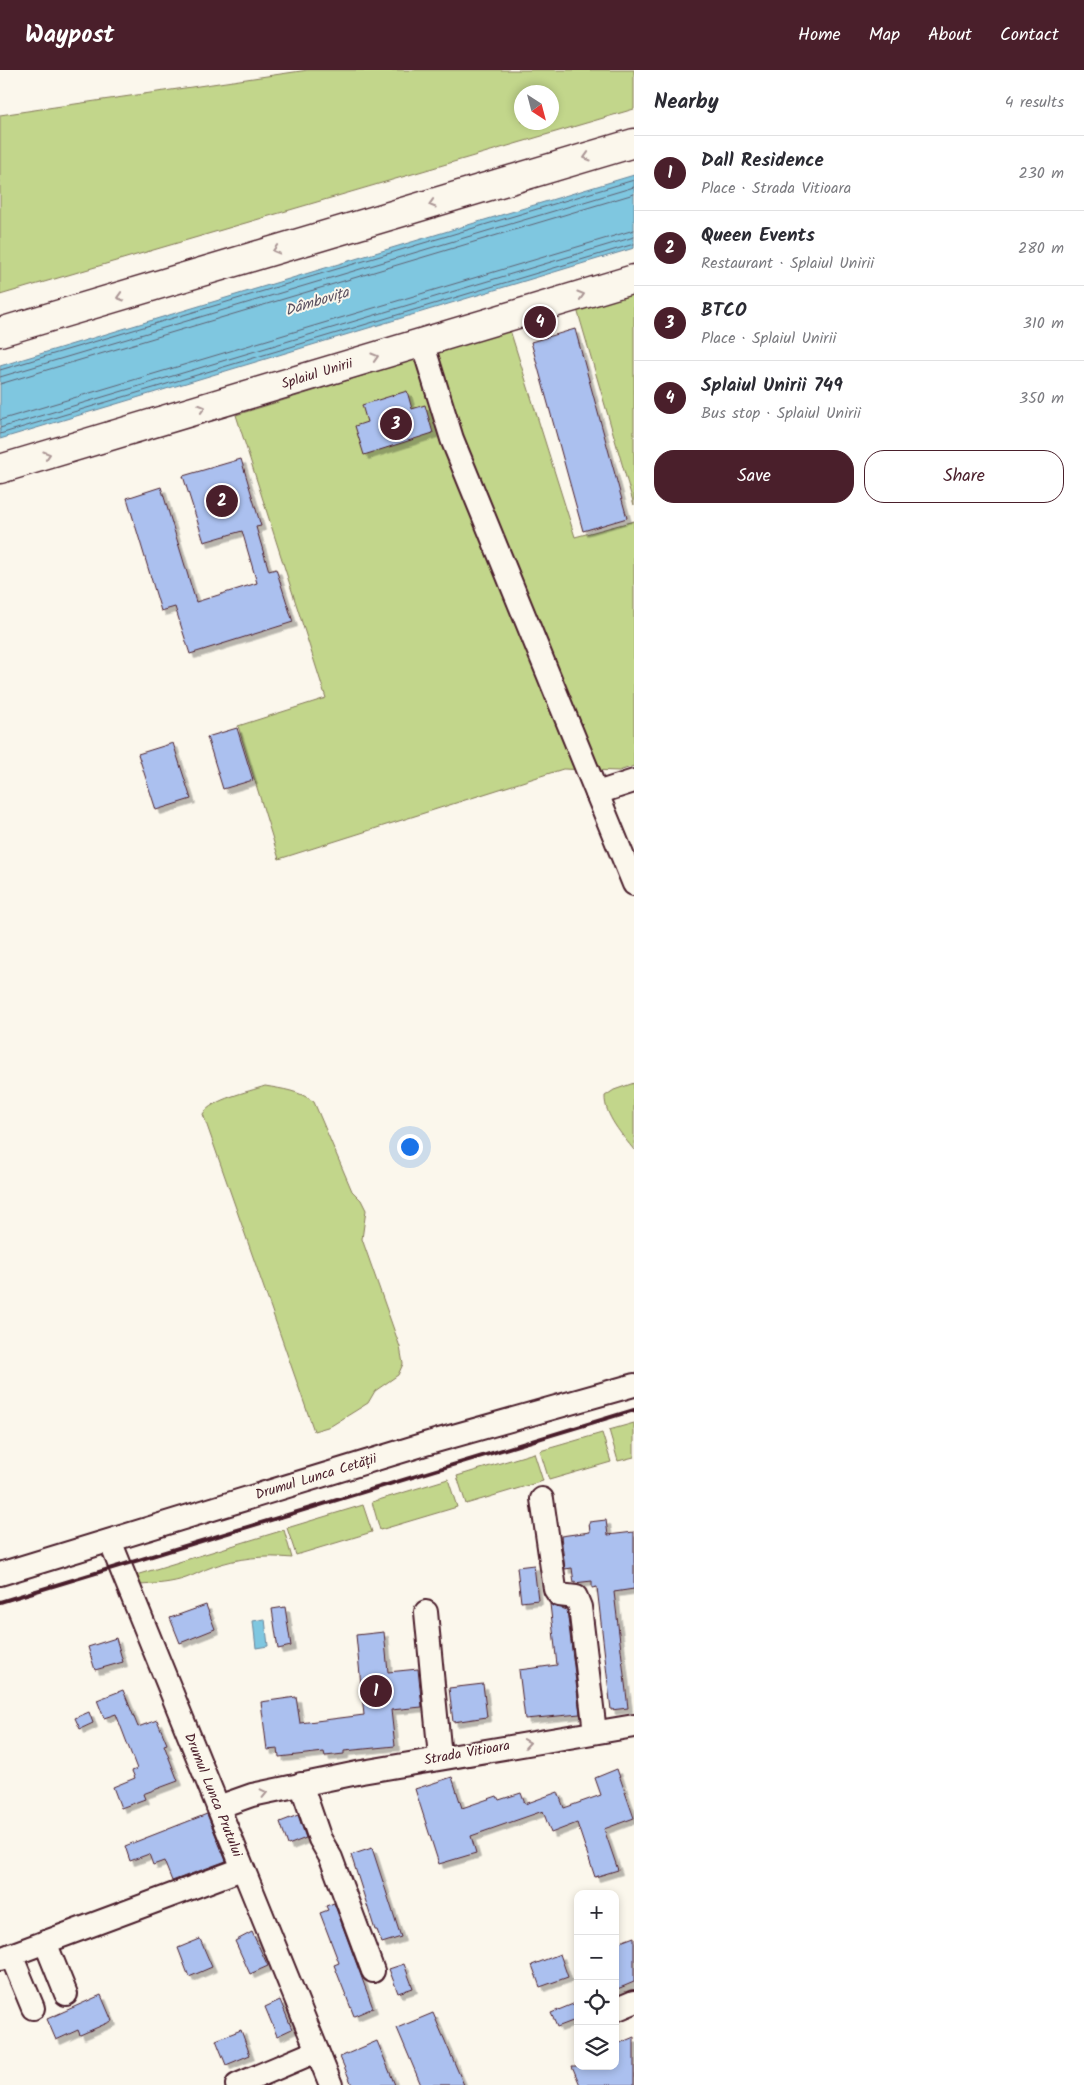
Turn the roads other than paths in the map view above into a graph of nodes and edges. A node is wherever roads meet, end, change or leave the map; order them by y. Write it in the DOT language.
graph roads {
  1 [pos="634,144"];
  2 [pos="634,279"];
  3 [pos="0,332"];
  4 [pos="422,342"];
  5 [pos="0,469"];
  6 [pos="634,781"];
  7 [pos="597,793"];
  8 [pos="634,884"];
  9 [pos="634,1384"];
  10 [pos="542,1500"];
  11 [pos="110,1541"];
  12 [pos="0,1574"];
  13 [pos="426,1612"];
  14 [pos="634,1726"];
  15 [pos="595,1732"];
  16 [pos="440,1757"];
  17 [pos="301,1784"];
  18 [pos="218,1807"];
  19 [pos="242,1869"];
  20 [pos="45,1942"];
  21 [pos="4,1955"];
  22 [pos="373,1971"];
  23 [pos="66,1994"];
  24 [pos="634,2002"];
  25 [pos="33,2008"];
  26 [pos="619,2008"];
  27 [pos="317,2051"];
  28 [pos="237,2085"];
  29 [pos="331,2085"];
  1 -- 3 [label="main road, one-way"];
  4 -- 2 [label="main road, Splaiul Unirii, one-way"];
  5 -- 4 [label="main road, Splaiul Unirii, one-way"];
  4 -- 7 [label="street"];
  6 -- 7 [label="street"];
  7 -- 8 [label="street"];
  9 -- 11 [label="street, Drumul Lunca Cetății"];
  10 -- 15 [label="street"];
  11 -- 12 [label="street, Drumul Lunca Cetății"];
  11 -- 18 [label="street, Drumul Lunca Prutului"];
  13 -- 16 [label="street"];
  14 -- 15 [label="street, Strada Vitioara"];
  16 -- 15 [label="street, Strada Vitioara, one-way"];
  16 -- 17 [label="street, Strada Vitioara"];
  18 -- 17 [label="street, Strada Vitioara, one-way"];
  17 -- 22 [label="street"];
  18 -- 19 [label="street, Drumul Lunca Prutului"];
  19 -- 20 [label="street, Drumul Lunca Prutului"];
  19 -- 27 [label="street"];
  20 -- 21 [label="street, Drumul Lunca Prutului"];
  20 -- 23 [label="street"];
  21 -- 25 [label="street"];
  24 -- 26 [label="street"];
  27 -- 28 [label="street"];
  27 -- 29 [label="street"];
}
